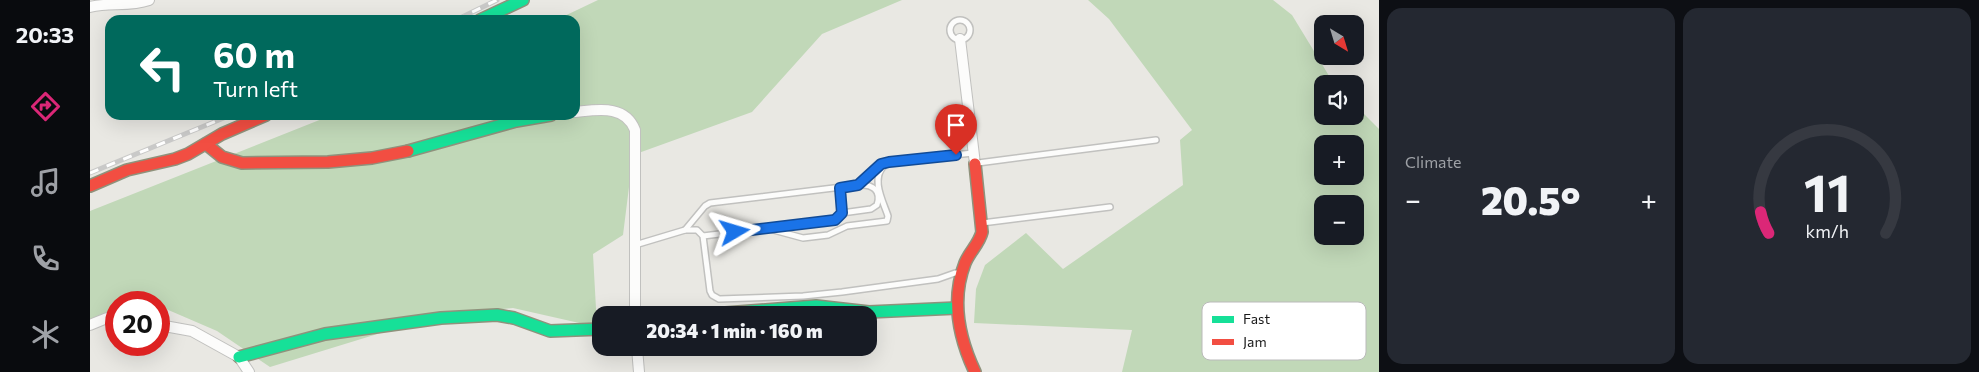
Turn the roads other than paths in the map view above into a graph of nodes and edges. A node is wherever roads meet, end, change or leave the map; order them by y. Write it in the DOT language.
graph roads {
  1 [pos="149,0"];
  2 [pos="523,0"];
  3 [pos="117,2"];
  4 [pos="90,7"];
  5 [pos="491,15"];
  6 [pos="960,40"];
  7 [pos="580,112"];
  8 [pos="254,120"];
  9 [pos="521,120"];
  10 [pos="1156,140"];
  11 [pos="206,144"];
  12 [pos="974,158"];
  13 [pos="889,162"];
  14 [pos="858,185"];
  15 [pos="90,186"];
  16 [pos="840,188"];
  17 [pos="1110,207"];
  18 [pos="842,213"];
  19 [pos="982,223"];
  20 [pos="766,228"];
  21 [pos="685,230"];
  22 [pos="703,236"];
  23 [pos="635,245"];
  24 [pos="962,273"];
  25 [pos="635,306"];
  26 [pos="957,308"];
  27 [pos="877,312"];
  28 [pos="105,319"];
  29 [pos="90,325"];
  30 [pos="170,327"];
  31 [pos="592,329"];
  32 [pos="638,356"];
  33 [pos="239,357"];
  34 [pos="249,372"];
  35 [pos="639,372"];
  36 [pos="975,372"];
  1 -- 3 [label="street"];
  2 -- 5 [label="street"];
  3 -- 4 [label="street"];
  6 -- 12 [label="street"];
  7 -- 23 [label="street"];
  8 -- 11 [label="street"];
  9 -- 11 [label="street"];
  10 -- 12 [label="lane"];
  11 -- 15 [label="street"];
  12 -- 13 [label="lane"];
  12 -- 19 [label="street"];
  13 -- 14 [label="lane"];
  13 -- 20 [label="lane"];
  14 -- 16 [label="lane"];
  14 -- 18 [label="lane"];
  16 -- 18 [label="lane"];
  16 -- 21 [label="lane"];
  17 -- 19 [label="lane"];
  18 -- 20 [label="lane"];
  19 -- 24 [label="street"];
  20 -- 22 [label="lane"];
  21 -- 22 [label="lane"];
  21 -- 23 [label="lane"];
  22 -- 24 [label="lane"];
  23 -- 25 [label="street"];
  24 -- 26 [label="street"];
  26 -- 27 [label="street"];
  26 -- 36 [label="street"];
  28 -- 29 [label="street"];
  30 -- 33 [label="street"];
  31 -- 33 [label="street"];
  32 -- 35 [label="street"];
  33 -- 34 [label="street"];
}
